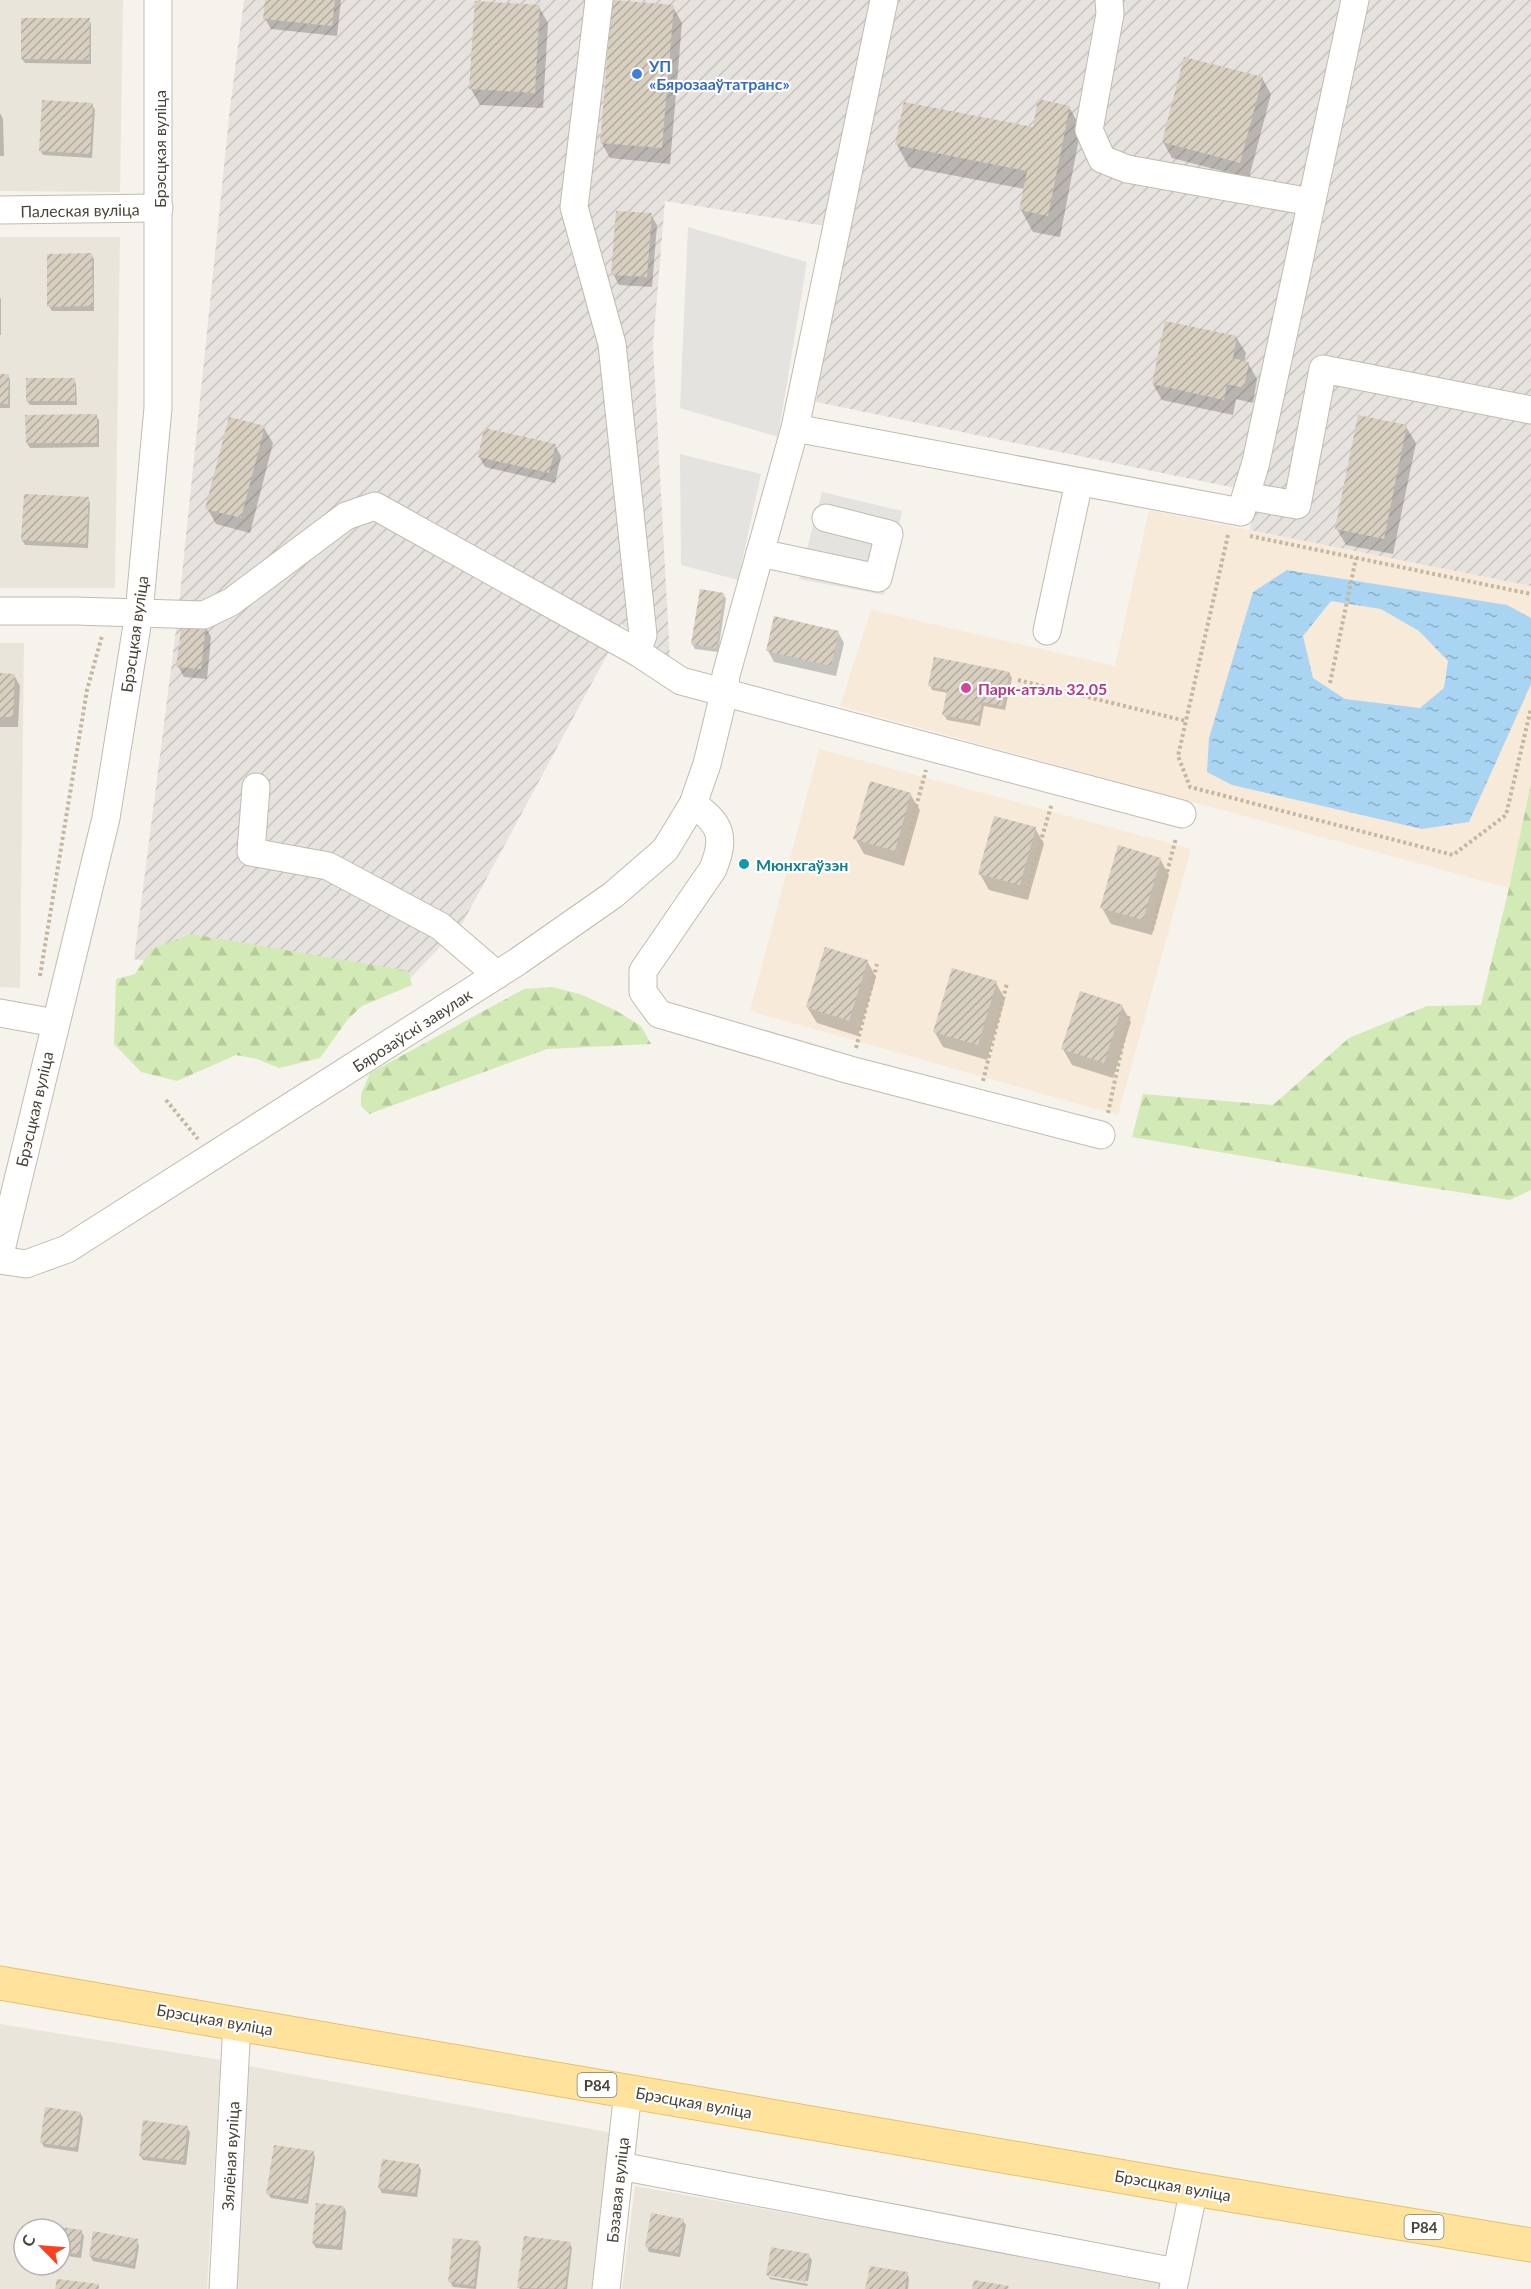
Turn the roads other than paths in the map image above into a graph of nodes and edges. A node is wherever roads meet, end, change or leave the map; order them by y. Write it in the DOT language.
graph roads {
  1 [pos="158,0"];
  2 [pos="599,0"];
  3 [pos="884,0"];
  4 [pos="1109,0"];
  5 [pos="1355,0"];
  6 [pos="1311,202"];
  7 [pos="159,208"];
  8 [pos="0,210"];
  9 [pos="1531,410"];
  10 [pos="795,428"];
  11 [pos="1079,482"];
  12 [pos="1246,496"];
  13 [pos="826,518"];
  14 [pos="760,553"];
  15 [pos="0,611"];
  16 [pos="139,613"];
  17 [pos="1047,631"];
  18 [pos="637,652"];
  19 [pos="724,694"];
  20 [pos="256,787"];
  21 [pos="693,804"];
  22 [pos="1182,814"];
  23 [pos="497,975"];
  24 [pos="0,1013"];
  25 [pos="44,1021"];
  26 [pos="1101,1135"];
  27 [pos="0,1254"];
  28 [pos="0,1260"];
  29 [pos="0,1983"];
  30 [pos="237,2023"];
  31 [pos="628,2091"];
  32 [pos="620,2166"];
  33 [pos="1194,2189"];
  34 [pos="1531,2245"];
  35 [pos="1175,2281"];
  36 [pos="224,2289"];
  37 [pos="606,2289"];
  1 -- 7 [label="street, Брэсцкая вуліца"];
  2 -- 18 [label="street"];
  3 -- 10 [label="street, Бярозаўскі завулак"];
  4 -- 6 [label="street"];
  5 -- 6 [label="street"];
  6 -- 12 [label="street"];
  7 -- 8 [label="street, Палеская вуліца"];
  7 -- 16 [label="street, Брэсцкая вуліца"];
  9 -- 12 [label="street"];
  10 -- 11 [label="street"];
  10 -- 14 [label="street, Бярозаўскі завулак"];
  11 -- 12 [label="street"];
  11 -- 17 [label="street"];
  13 -- 14 [label="street"];
  14 -- 19 [label="street, Бярозаўскі завулак"];
  15 -- 16 [label="street"];
  16 -- 18 [label="street"];
  16 -- 25 [label="street, Брэсцкая вуліца"];
  18 -- 19 [label="street"];
  19 -- 21 [label="street, Бярозаўскі завулак"];
  19 -- 22 [label="street"];
  20 -- 23 [label="street"];
  21 -- 23 [label="street, Бярозаўскі завулак"];
  21 -- 26 [label="street"];
  23 -- 28 [label="street, Бярозаўскі завулак"];
  24 -- 25 [label="street"];
  25 -- 27 [label="street, Брэсцкая вуліца"];
  29 -- 30 [label="main road, Брэсцкая вуліца / Р84"];
  30 -- 31 [label="main road, Брэсцкая вуліца / Р84"];
  30 -- 36 [label="street, Зялёная вуліца"];
  31 -- 32 [label="street, Бэзавая вуліца"];
  31 -- 33 [label="main road, Брэсцкая вуліца / Р84"];
  32 -- 35 [label="street"];
  32 -- 37 [label="street, Бэзавая вуліца"];
  33 -- 34 [label="main road, Брэсцкая вуліца / Р84"];
  33 -- 35 [label="street"];
}
